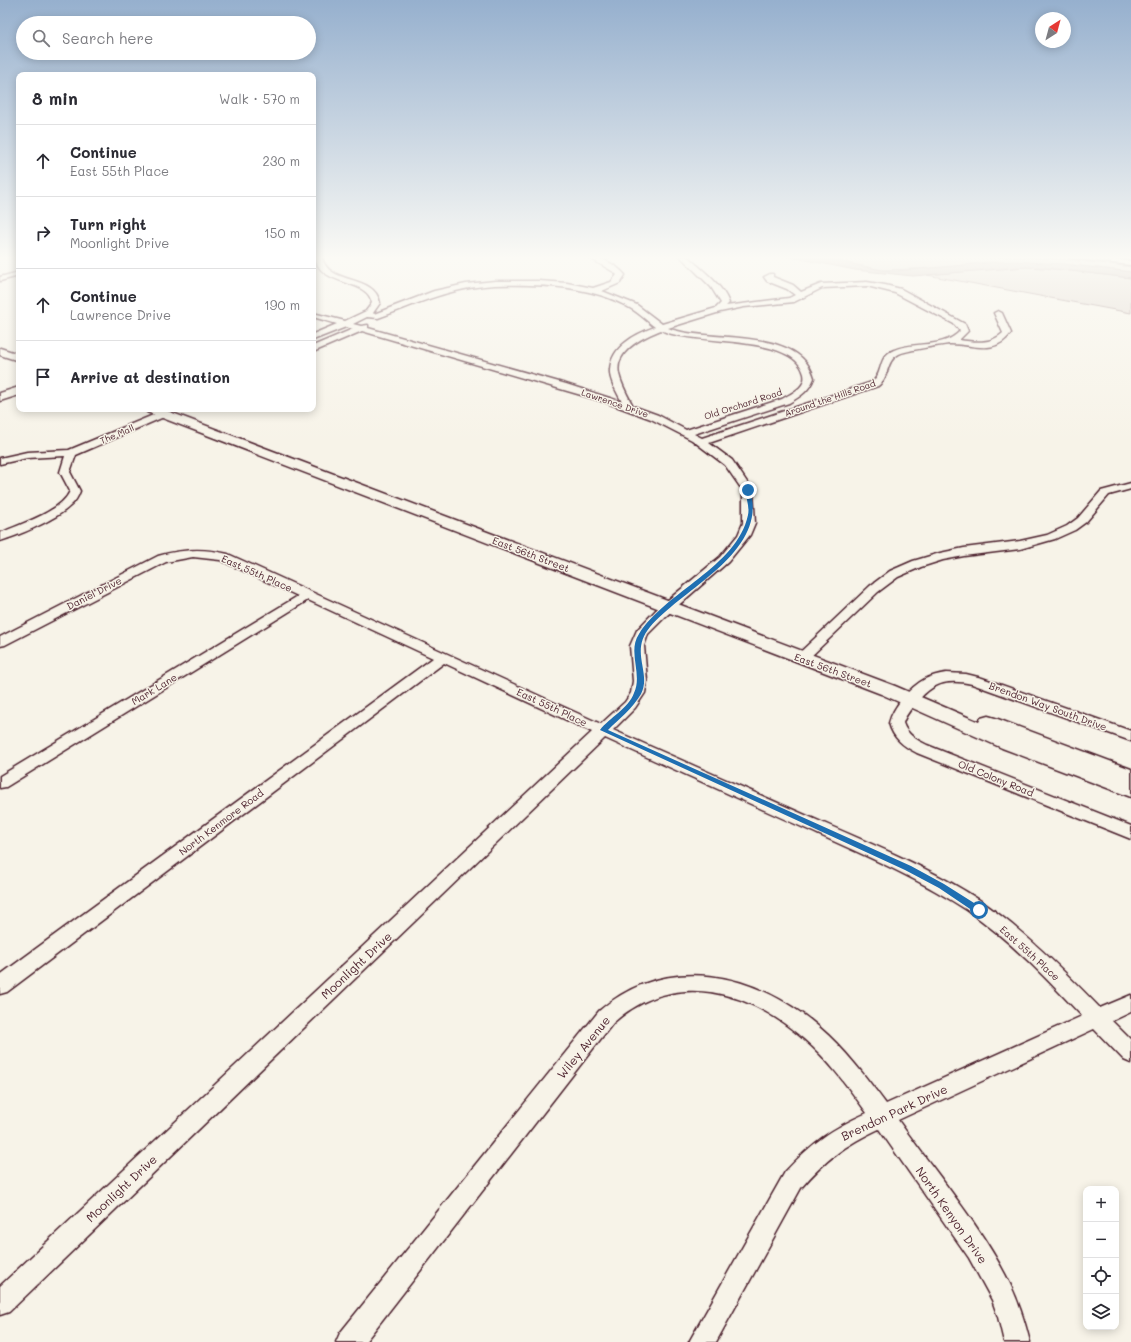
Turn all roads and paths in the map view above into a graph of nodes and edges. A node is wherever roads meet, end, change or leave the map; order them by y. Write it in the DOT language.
graph roads {
  1 [pos="326,319"];
  2 [pos="362,319"];
  3 [pos="376,319"];
  4 [pos="650,319"];
  5 [pos="691,319"];
  6 [pos="950,319"];
  7 [pos="1001,319"];
  8 [pos="345,324"];
  9 [pos="661,328"];
  10 [pos="362,329"];
  11 [pos="316,336"];
  12 [pos="949,341"];
  13 [pos="316,348"];
  14 [pos="0,351"];
  15 [pos="16,357"];
  16 [pos="629,407"];
  17 [pos="156,412"];
  18 [pos="161,412"];
  19 [pos="686,433"];
  20 [pos="701,442"];
  21 [pos="71,453"];
  22 [pos="0,461"];
  23 [pos="1131,486"];
  24 [pos="0,537"];
  25 [pos="191,553"];
  26 [pos="308,595"];
  27 [pos="668,607"];
  28 [pos="0,642"];
  29 [pos="443,657"];
  30 [pos="801,658"];
  31 [pos="911,699"];
  32 [pos="603,730"];
  33 [pos="1131,736"];
  34 [pos="1131,777"];
  35 [pos="0,783"];
  36 [pos="1131,790"];
  37 [pos="1131,833"];
  38 [pos="0,986"];
  39 [pos="1131,1003"];
  40 [pos="1097,1018"];
  41 [pos="1131,1054"];
  42 [pos="882,1117"];
  43 [pos="0,1303"];
  44 [pos="349,1342"];
  45 [pos="702,1342"];
  46 [pos="1017,1342"];
  1 -- 8 [label="street, Lawrence Drive"];
  2 -- 8 [label="street"];
  3 -- 10 [label="street, Old Orchard Road"];
  4 -- 9 [label="street, Old Orchard Road"];
  5 -- 9 [label="street, Around the Hills Road"];
  6 -- 12 [label="street, Around the Hills Road"];
  7 -- 12 [label="street"];
  8 -- 10 [label="street, Lawrence Drive"];
  8 -- 11 [label="street"];
  9 -- 16 [label="street, Around the Hills Road"];
  9 -- 19 [label="street, Old Orchard Road"];
  10 -- 13 [label="street"];
  10 -- 16 [label="street, Lawrence Drive"];
  12 -- 20 [label="street, Around the Hills Road"];
  14 -- 15 [label="main road"];
  16 -- 19 [label="street, Lawrence Drive"];
  17 -- 21 [label="street, The Mall"];
  18 -- 27 [label="main road, East 56th Street"];
  19 -- 20 [label="street, Lawrence Drive"];
  20 -- 27 [label="street, Lawrence Drive"];
  21 -- 22 [label="street"];
  21 -- 24 [label="street"];
  23 -- 30 [label="street"];
  25 -- 26 [label="street, East 55th Place"];
  25 -- 28 [label="street, Daniel Drive"];
  26 -- 29 [label="street, East 55th Place"];
  26 -- 35 [label="street, Mark Lane"];
  27 -- 30 [label="main road, East 56th Street"];
  27 -- 32 [label="street, Moonlight Drive"];
  29 -- 32 [label="street, East 55th Place"];
  29 -- 38 [label="street, North Kenmore Road"];
  30 -- 31 [label="main road, East 56th Street"];
  31 -- 33 [label="street, Brendon Way South Drive"];
  31 -- 34 [label="main road, East 56th Street"];
  31 -- 36 [label="main road, East 56th Street"];
  31 -- 37 [label="street, Old Colony Road"];
  32 -- 40 [label="street, East 55th Place"];
  32 -- 43 [label="street, Moonlight Drive"];
  39 -- 40 [label="street, Brendon Park Drive"];
  40 -- 41 [label="street, East 55th Place"];
  40 -- 42 [label="street, Brendon Park Drive"];
  42 -- 44 [label="street, Wiley Avenue"];
  42 -- 45 [label="street, Brendon Park Drive"];
  42 -- 46 [label="street, North Kenyon Drive"];
}
